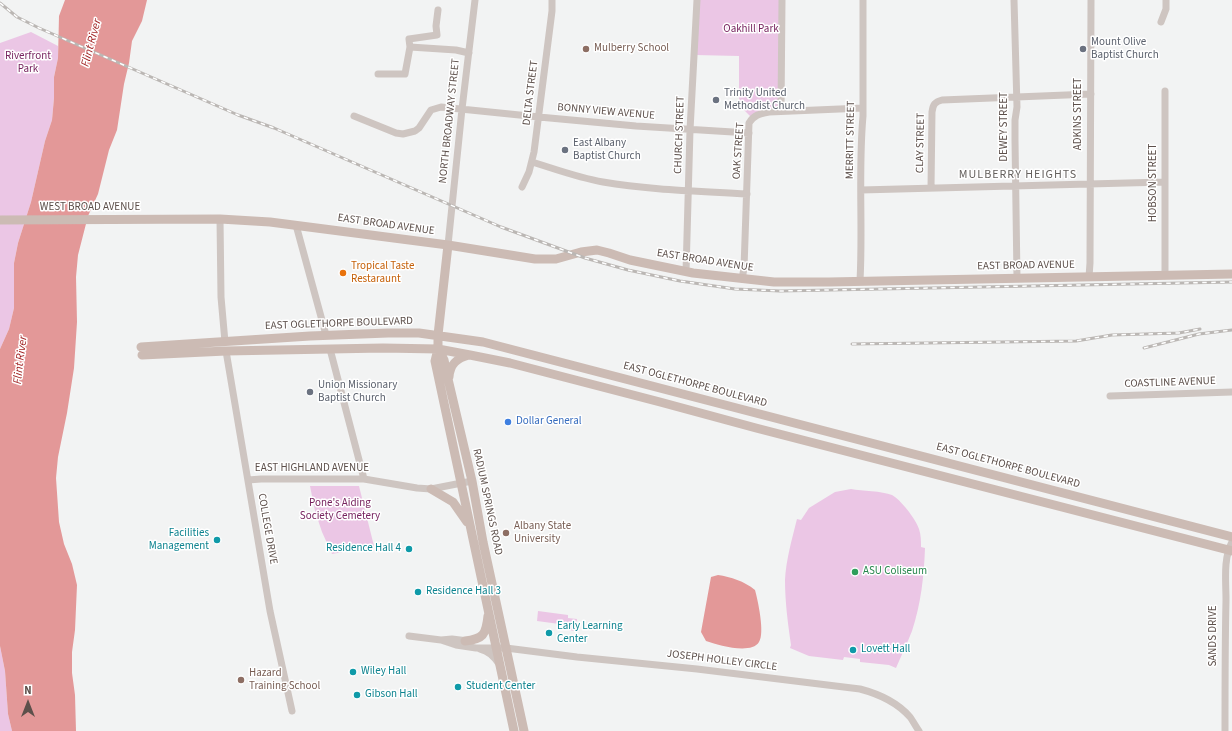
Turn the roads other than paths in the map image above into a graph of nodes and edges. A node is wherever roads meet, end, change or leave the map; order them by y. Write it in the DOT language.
graph roads {
  1 [pos="476,0"];
  2 [pos="552,0"];
  3 [pos="697,0"];
  4 [pos="782,0"];
  5 [pos="863,0"];
  6 [pos="1014,0"];
  7 [pos="1091,0"];
  8 [pos="1166,0"];
  9 [pos="438,10"];
  10 [pos="1160,22"];
  11 [pos="410,47"];
  12 [pos="469,53"];
  13 [pos="378,74"];
  14 [pos="1165,91"];
  15 [pos="1091,94"];
  16 [pos="1016,97"];
  17 [pos="462,108"];
  18 [pos="863,108"];
  19 [pos="781,111"];
  20 [pos="354,116"];
  21 [pos="539,117"];
  22 [pos="690,130"];
  23 [pos="749,133"];
  24 [pos="532,162"];
  25 [pos="1165,182"];
  26 [pos="1090,184"];
  27 [pos="522,187"];
  28 [pos="1016,187"];
  29 [pos="931,188"];
  30 [pos="689,190"];
  31 [pos="861,190"];
  32 [pos="747,194"];
  33 [pos="180,219"];
  34 [pos="220,219"];
  35 [pos="0,220"];
  36 [pos="296,225"];
  37 [pos="448,245"];
  38 [pos="686,272"];
  39 [pos="1232,274"];
  40 [pos="1165,275"];
  41 [pos="1089,277"];
  42 [pos="1017,278"];
  43 [pos="742,279"];
  44 [pos="860,281"];
  45 [pos="326,335"];
  46 [pos="438,336"];
  47 [pos="225,346"];
  48 [pos="330,349"];
  49 [pos="438,349"];
  50 [pos="257,350"];
  51 [pos="142,351"];
  52 [pos="470,354"];
  53 [pos="448,379"];
  54 [pos="1232,392"];
  55 [pos="1110,396"];
  56 [pos="364,479"];
  57 [pos="248,480"];
  58 [pos="472,481"];
  59 [pos="461,484"];
  60 [pos="431,489"];
  61 [pos="469,525"];
  62 [pos="1232,537"];
  63 [pos="1231,548"];
  64 [pos="488,611"];
  65 [pos="409,636"];
  66 [pos="441,640"];
  67 [pos="465,641"];
  68 [pos="500,647"];
  69 [pos="476,648"];
  70 [pos="500,664"];
  71 [pos="292,711"];
  72 [pos="514,731"];
  73 [pos="524,731"];
  74 [pos="919,731"];
  75 [pos="1225,731"];
  1 -- 12 [label="street, NORTH BROADWAY STREET"];
  2 -- 21 [label="street, DELTA STREET"];
  3 -- 22 [label="street, CHURCH STREET"];
  4 -- 19 [label="street"];
  5 -- 18 [label="street, MERRITT STREET"];
  6 -- 16 [label="street, DEWEY STREET"];
  7 -- 15 [label="street, ADKINS STREET"];
  8 -- 10 [label="street"];
  9 -- 11 [label="street"];
  11 -- 12 [label="street"];
  11 -- 13 [label="street"];
  12 -- 17 [label="street, NORTH BROADWAY STREET"];
  14 -- 25 [label="street, HOBSON STREET"];
  15 -- 16 [label="street"];
  15 -- 26 [label="street, ADKINS STREET"];
  16 -- 28 [label="street, DEWEY STREET"];
  16 -- 29 [label="street, CLAY STREET"];
  17 -- 20 [label="street, BONNY VIEW AVENUE"];
  17 -- 21 [label="street, BONNY VIEW AVENUE"];
  17 -- 37 [label="street, NORTH BROADWAY STREET"];
  18 -- 19 [label="street"];
  18 -- 31 [label="street, MERRITT STREET"];
  19 -- 23 [label="street, OAK STREET"];
  21 -- 22 [label="street, BONNY VIEW AVENUE"];
  21 -- 24 [label="street, DELTA STREET"];
  22 -- 23 [label="street, BONNY VIEW AVENUE"];
  22 -- 30 [label="street, CHURCH STREET"];
  23 -- 32 [label="street, OAK STREET"];
  24 -- 27 [label="street, DELTA STREET"];
  24 -- 30 [label="street"];
  25 -- 26 [label="street"];
  25 -- 40 [label="street, HOBSON STREET"];
  26 -- 28 [label="street"];
  26 -- 41 [label="street, ADKINS STREET"];
  28 -- 29 [label="street"];
  28 -- 42 [label="street, DEWEY STREET"];
  29 -- 31 [label="street"];
  30 -- 32 [label="street"];
  30 -- 38 [label="street, CHURCH STREET"];
  31 -- 44 [label="street, MERRITT STREET"];
  32 -- 43 [label="street, OAK STREET"];
  33 -- 34 [label="main road, EAST BROAD AVENUE"];
  33 -- 35 [label="main road, WEST BROAD AVENUE"];
  34 -- 36 [label="main road, EAST BROAD AVENUE"];
  34 -- 47 [label="street, COLLEGE DRIVE"];
  36 -- 37 [label="main road, EAST BROAD AVENUE"];
  36 -- 45 [label="street"];
  37 -- 38 [label="main road, EAST BROAD AVENUE"];
  37 -- 46 [label="main road, RADIUM SPRINGS ROAD"];
  38 -- 43 [label="main road, EAST BROAD AVENUE"];
  39 -- 40 [label="main road, EAST BROAD AVENUE"];
  40 -- 41 [label="main road, EAST BROAD AVENUE"];
  41 -- 42 [label="main road, EAST BROAD AVENUE"];
  42 -- 44 [label="main road, EAST BROAD AVENUE"];
  43 -- 44 [label="main road, EAST BROAD AVENUE"];
  45 -- 46 [label="main road, EAST OGLETHORPE BOULEVARD"];
  45 -- 47 [label="main road, EAST OGLETHORPE BOULEVARD"];
  45 -- 50 [label="main road"];
  46 -- 49 [label="main road, RADIUM SPRINGS ROAD"];
  46 -- 62 [label="main road, EAST OGLETHORPE BOULEVARD"];
  47 -- 50 [label="main road, EAST OGLETHORPE BOULEVARD"];
  47 -- 51 [label="main road, EAST OGLETHORPE BOULEVARD"];
  47 -- 57 [label="street, COLLEGE DRIVE"];
  48 -- 49 [label="main road, EAST OGLETHORPE BOULEVARD"];
  48 -- 50 [label="main road, EAST OGLETHORPE BOULEVARD"];
  48 -- 56 [label="street"];
  49 -- 52 [label="main road, EAST OGLETHORPE BOULEVARD"];
  49 -- 53 [label="main road, RADIUM SPRINGS ROAD"];
  49 -- 59 [label="main road, RADIUM SPRINGS ROAD"];
  52 -- 53 [label="main road"];
  52 -- 63 [label="main road, EAST OGLETHORPE BOULEVARD"];
  53 -- 58 [label="main road, RADIUM SPRINGS ROAD"];
  54 -- 55 [label="street, COASTLINE AVENUE"];
  56 -- 57 [label="street, EAST HIGHLAND AVENUE"];
  56 -- 60 [label="street, EAST HIGHLAND AVENUE"];
  57 -- 71 [label="street, COLLEGE DRIVE"];
  58 -- 59 [label="street, EAST HIGHLAND AVENUE"];
  58 -- 68 [label="main road, RADIUM SPRINGS ROAD"];
  59 -- 60 [label="street, EAST HIGHLAND AVENUE"];
  59 -- 61 [label="main road, RADIUM SPRINGS ROAD"];
  60 -- 61 [label="main road"];
  61 -- 64 [label="main road, RADIUM SPRINGS ROAD"];
  63 -- 75 [label="street, SANDS DRIVE"];
  64 -- 67 [label="main road"];
  64 -- 68 [label="main road, RADIUM SPRINGS ROAD"];
  65 -- 66 [label="street"];
  66 -- 67 [label="street"];
  66 -- 69 [label="street"];
  67 -- 68 [label="street"];
  68 -- 69 [label="street"];
  68 -- 70 [label="main road, RADIUM SPRINGS ROAD"];
  68 -- 73 [label="main road, RADIUM SPRINGS ROAD"];
  68 -- 74 [label="street, JOSEPH HOLLEY CIRCLE"];
  69 -- 70 [label="street"];
  70 -- 72 [label="main road, RADIUM SPRINGS ROAD"];
}
